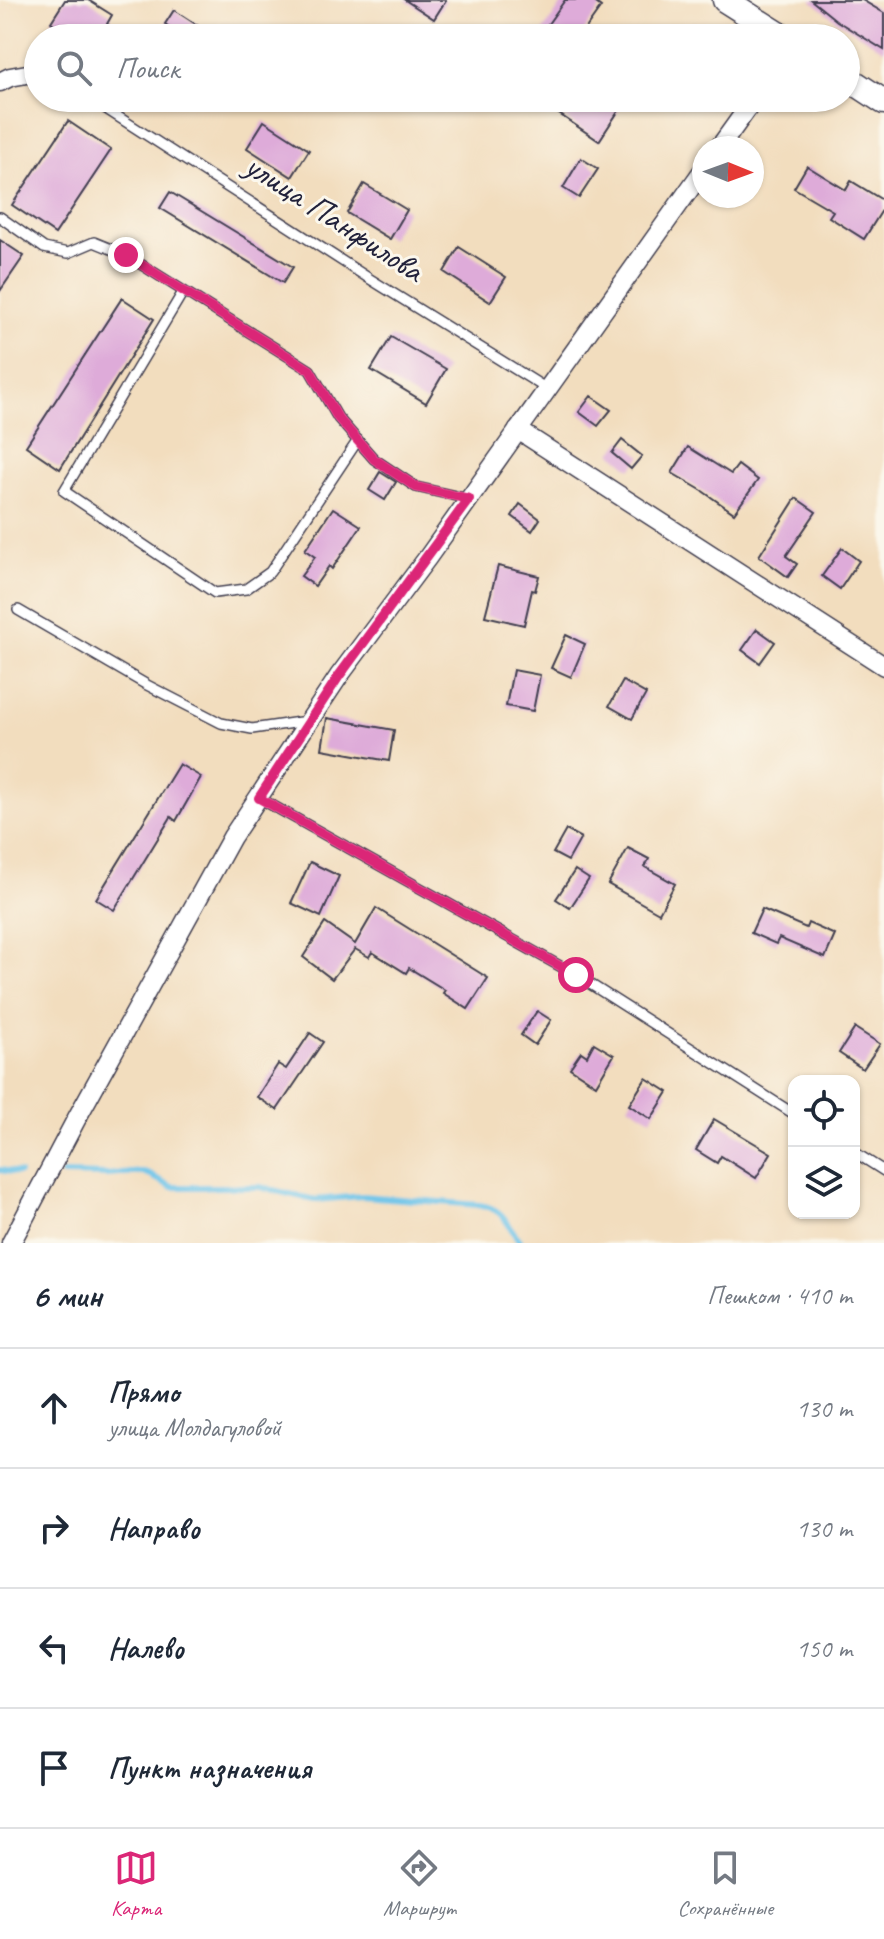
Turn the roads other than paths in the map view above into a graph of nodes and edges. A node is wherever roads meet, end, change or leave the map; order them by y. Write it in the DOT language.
graph roads {
  1 [pos="732,2"];
  2 [pos="764,24"];
  3 [pos="24,74"];
  4 [pos="0,82"];
  5 [pos="860,86"];
  6 [pos="884,102"];
  7 [pos="111,112"];
  8 [pos="745,112"];
  9 [pos="728,136"];
  10 [pos="692,186"];
  11 [pos="0,217"];
  12 [pos="183,292"];
  13 [pos="547,389"];
  14 [pos="518,430"];
  15 [pos="358,440"];
  16 [pos="469,499"];
  17 [pos="18,610"];
  18 [pos="884,666"];
  19 [pos="310,721"];
  20 [pos="259,798"];
  21 [pos="788,1110"];
  22 [pos="860,1156"];
  23 [pos="884,1171"];
  24 [pos="11,1243"];
  1 -- 2 [label="main road"];
  3 -- 4 [label="street"];
  5 -- 6 [label="main road"];
  7 -- 13 [label="lane, улица Панфилова"];
  8 -- 9 [label="street"];
  10 -- 13 [label="street"];
  11 -- 12 [label="lane"];
  12 -- 15 [label="lane"];
  12 -- 15 [label="lane"];
  13 -- 14 [label="street"];
  14 -- 16 [label="street"];
  14 -- 18 [label="street"];
  15 -- 16 [label="lane"];
  16 -- 19 [label="street"];
  17 -- 19 [label="lane"];
  19 -- 20 [label="street"];
  20 -- 21 [label="lane"];
  20 -- 24 [label="street"];
  22 -- 23 [label="lane"];
}
